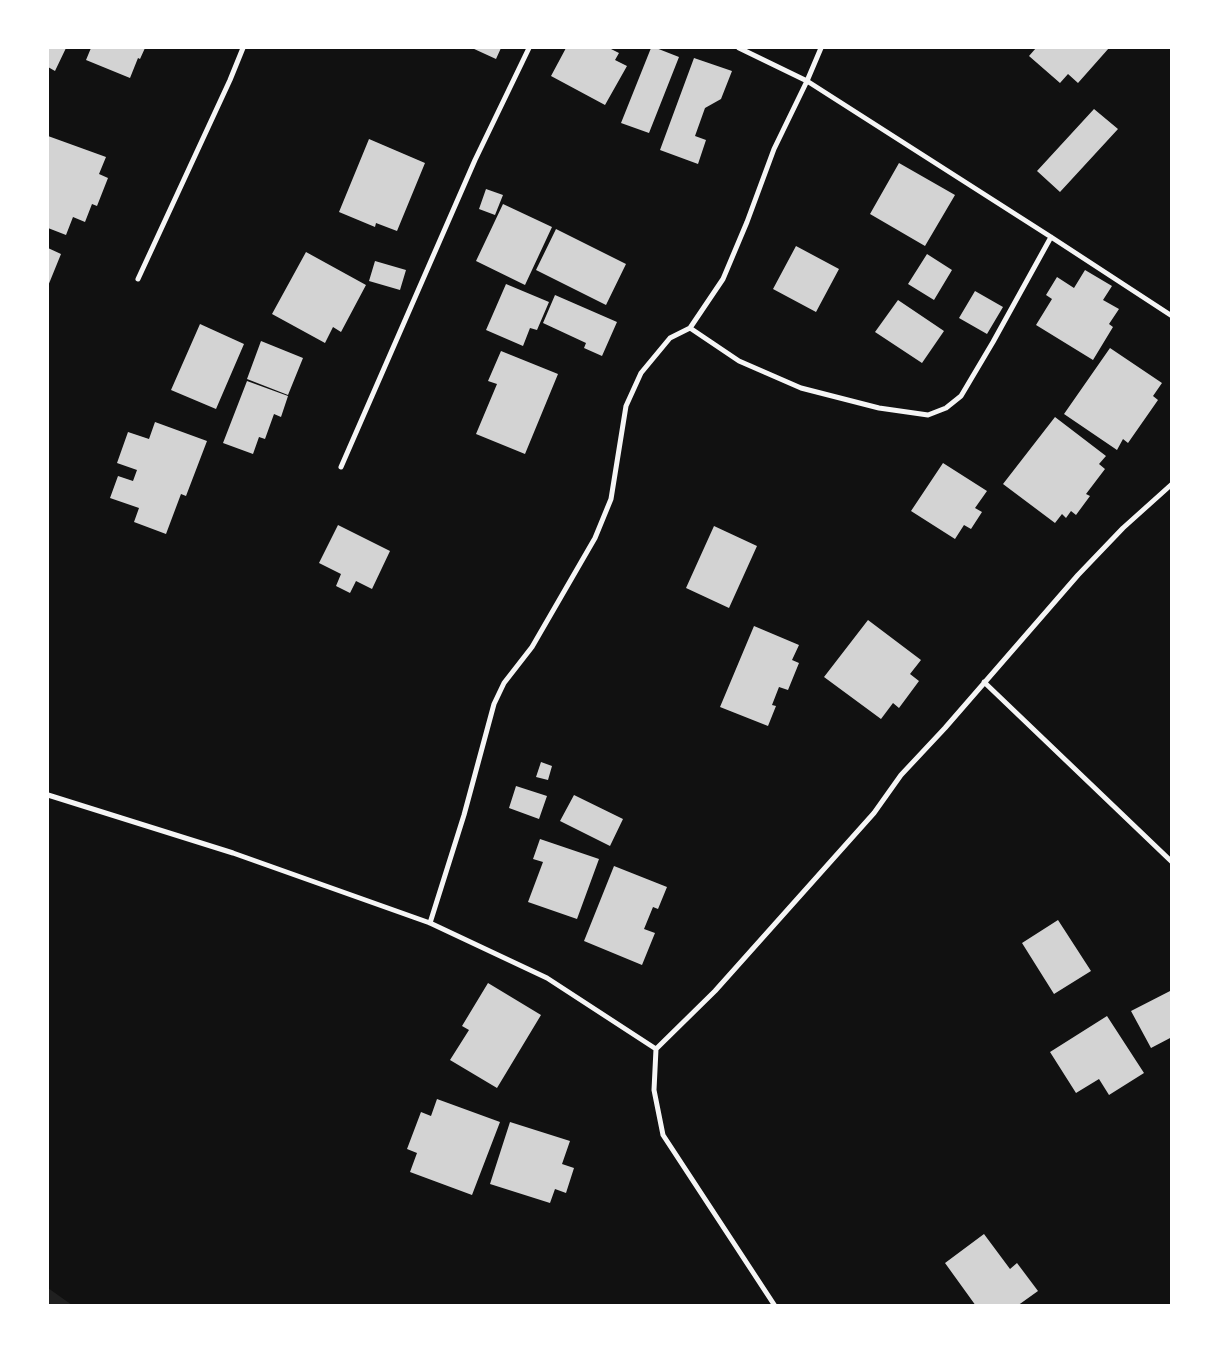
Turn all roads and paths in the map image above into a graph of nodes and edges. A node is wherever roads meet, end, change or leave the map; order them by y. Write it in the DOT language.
graph roads {
  1 [pos="242,48"];
  2 [pos="529,48"];
  3 [pos="739,48"];
  4 [pos="821,48"];
  5 [pos="807,81"];
  6 [pos="1051,237"];
  7 [pos="138,279"];
  8 [pos="1172,316"];
  9 [pos="690,328"];
  10 [pos="341,468"];
  11 [pos="1172,484"];
  12 [pos="984,682"];
  13 [pos="48,794"];
  14 [pos="1172,862"];
  15 [pos="430,923"];
  16 [pos="656,1049"];
  17 [pos="775,1306"];
  1 -- 7 [label="street"];
  2 -- 10 [label="street"];
  3 -- 5 [label="street"];
  4 -- 5 [label="street"];
  5 -- 6 [label="street"];
  5 -- 9 [label="street"];
  6 -- 8 [label="street"];
  6 -- 9 [label="street"];
  9 -- 15 [label="street"];
  11 -- 12 [label="street"];
  12 -- 14 [label="street"];
  12 -- 16 [label="street"];
  13 -- 15 [label="street"];
  15 -- 16 [label="street"];
  16 -- 17 [label="street"];
}
